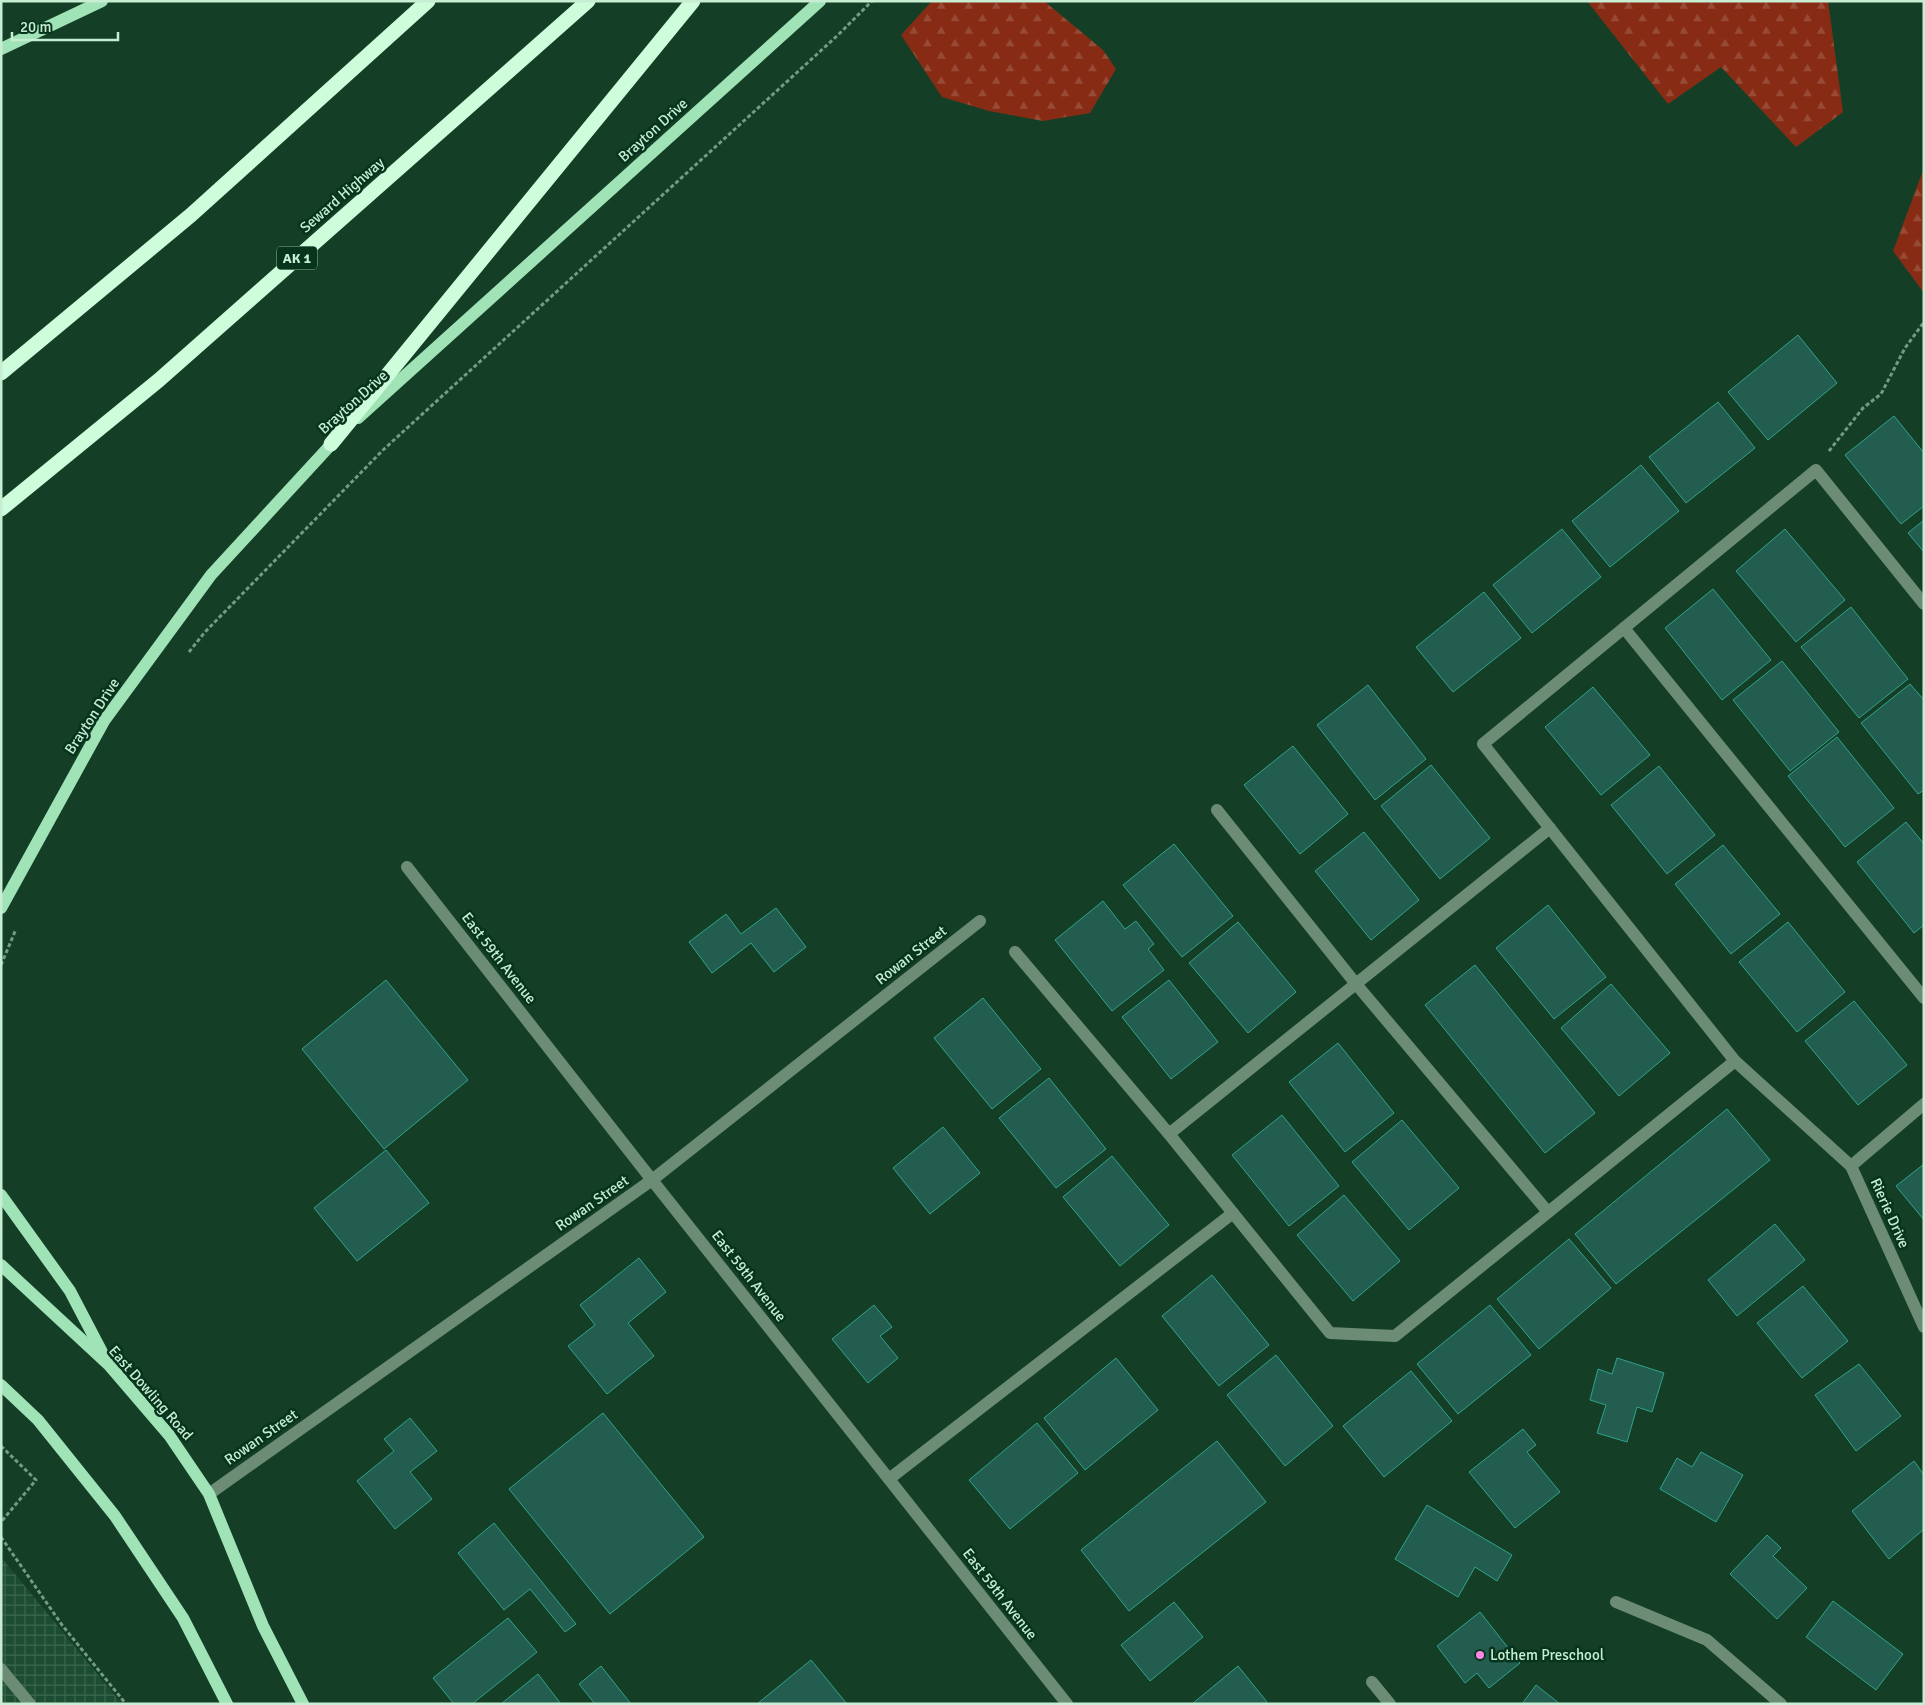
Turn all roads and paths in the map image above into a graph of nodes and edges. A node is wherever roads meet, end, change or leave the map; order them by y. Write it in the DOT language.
graph roads {
  1 [pos="102,1"];
  2 [pos="428,1"];
  3 [pos="588,1"];
  4 [pos="693,1"];
  5 [pos="820,1"];
  6 [pos="872,1"];
  7 [pos="1,49"];
  8 [pos="1924,322"];
  9 [pos="1,373"];
  10 [pos="331,444"];
  11 [pos="1812,473"];
  12 [pos="1,509"];
  13 [pos="1924,604"];
  14 [pos="1624,628"];
  15 [pos="186,655"];
  16 [pos="1217,810"];
  17 [pos="1550,828"];
  18 [pos="407,867"];
  19 [pos="1,908"];
  20 [pos="19,921"];
  21 [pos="980,921"];
  22 [pos="1015,952"];
  23 [pos="1,965"];
  24 [pos="1356,984"];
  25 [pos="1924,998"];
  26 [pos="1735,1061"];
  27 [pos="1924,1104"];
  28 [pos="1169,1134"];
  29 [pos="1851,1166"];
  30 [pos="652,1180"];
  31 [pos="1,1195"];
  32 [pos="1548,1212"];
  33 [pos="1233,1213"];
  34 [pos="1,1265"];
  35 [pos="1924,1327"];
  36 [pos="109,1365"];
  37 [pos="1,1385"];
  38 [pos="1,1446"];
  39 [pos="889,1479"];
  40 [pos="209,1494"];
  41 [pos="1,1522"];
  42 [pos="1,1537"];
  43 [pos="1616,1602"];
  44 [pos="1,1669"];
  45 [pos="1372,1682"];
  46 [pos="30,1704"];
  47 [pos="126,1704"];
  48 [pos="227,1704"];
  49 [pos="303,1704"];
  50 [pos="1067,1704"];
  51 [pos="1390,1704"];
  52 [pos="1781,1704"];
  1 -- 7 [label="main road"];
  2 -- 9 [label="highway"];
  3 -- 12 [label="highway, Seward Highway / AK 1"];
  4 -- 10 [label="highway"];
  5 -- 10 [label="main road, Brayton Drive"];
  6 -- 15 [label="path"];
  8 -- 11 [label="path"];
  10 -- 19 [label="main road, Brayton Drive"];
  11 -- 13 [label="street"];
  11 -- 14 [label="street"];
  14 -- 17 [label="street"];
  14 -- 25 [label="street"];
  16 -- 24 [label="street"];
  17 -- 24 [label="street"];
  17 -- 26 [label="street"];
  18 -- 30 [label="street, East 59th Avenue"];
  20 -- 23 [label="path"];
  21 -- 30 [label="street, Rowan Street"];
  22 -- 28 [label="street"];
  24 -- 28 [label="street"];
  24 -- 32 [label="street"];
  26 -- 29 [label="street"];
  26 -- 32 [label="street"];
  27 -- 29 [label="street"];
  28 -- 33 [label="street"];
  29 -- 35 [label="street, Rierie Drive"];
  30 -- 39 [label="street, East 59th Avenue"];
  30 -- 40 [label="street, Rowan Street"];
  31 -- 36 [label="main road"];
  32 -- 33 [label="street"];
  33 -- 39 [label="street"];
  34 -- 36 [label="main road, East Dowling Road"];
  36 -- 40 [label="main road, East Dowling Road"];
  37 -- 48 [label="main road"];
  38 -- 41 [label="path"];
  39 -- 50 [label="street, East 59th Avenue"];
  40 -- 49 [label="main road, East Dowling Road"];
  42 -- 47 [label="path"];
  43 -- 52 [label="street"];
  44 -- 46 [label="street"];
  45 -- 51 [label="street"];
}
